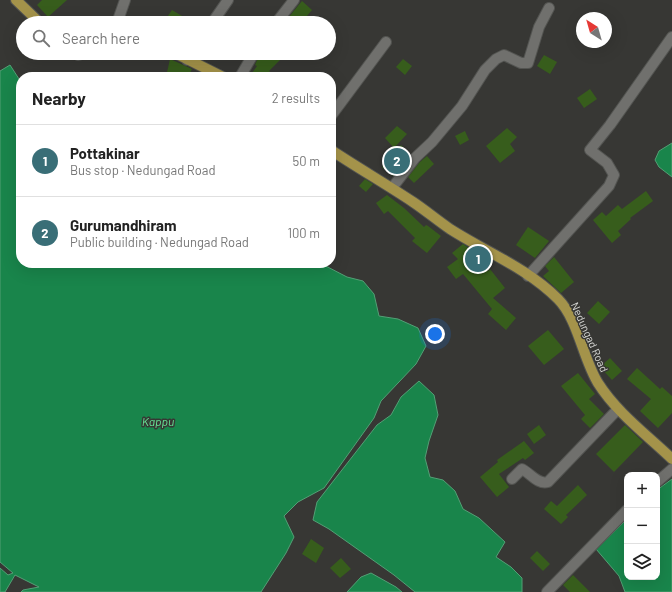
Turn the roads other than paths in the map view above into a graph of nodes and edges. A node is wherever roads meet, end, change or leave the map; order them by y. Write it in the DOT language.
graph roads {
  1 [pos="16,0"];
  2 [pos="125,0"];
  3 [pos="228,0"];
  4 [pos="294,0"];
  5 [pos="548,8"];
  6 [pos="33,16"];
  7 [pos="119,16"];
  8 [pos="217,16"];
  9 [pos="281,16"];
  10 [pos="672,37"];
  11 [pos="386,42"];
  12 [pos="195,60"];
  13 [pos="250,60"];
  14 [pos="215,72"];
  15 [pos="243,72"];
  16 [pos="336,109"];
  17 [pos="336,153"];
  18 [pos="392,188"];
  19 [pos="528,276"];
  20 [pos="618,409"];
  21 [pos="672,459"];
  22 [pos="672,469"];
  23 [pos="512,479"];
  24 [pos="660,479"];
  25 [pos="624,513"];
  26 [pos="547,592"];
  1 -- 6 [label="main road"];
  2 -- 7 [label="street"];
  3 -- 8 [label="street"];
  4 -- 9 [label="street"];
  5 -- 18 [label="street"];
  10 -- 19 [label="street"];
  11 -- 16 [label="street"];
  12 -- 14 [label="main road"];
  13 -- 15 [label="street"];
  17 -- 18 [label="main road, Nedungad Road"];
  18 -- 19 [label="main road, Nedungad Road"];
  19 -- 20 [label="main road, Nedungad Road"];
  20 -- 21 [label="main road, Nedungad Road"];
  20 -- 23 [label="street"];
  22 -- 24 [label="street"];
  25 -- 26 [label="street"];
}
